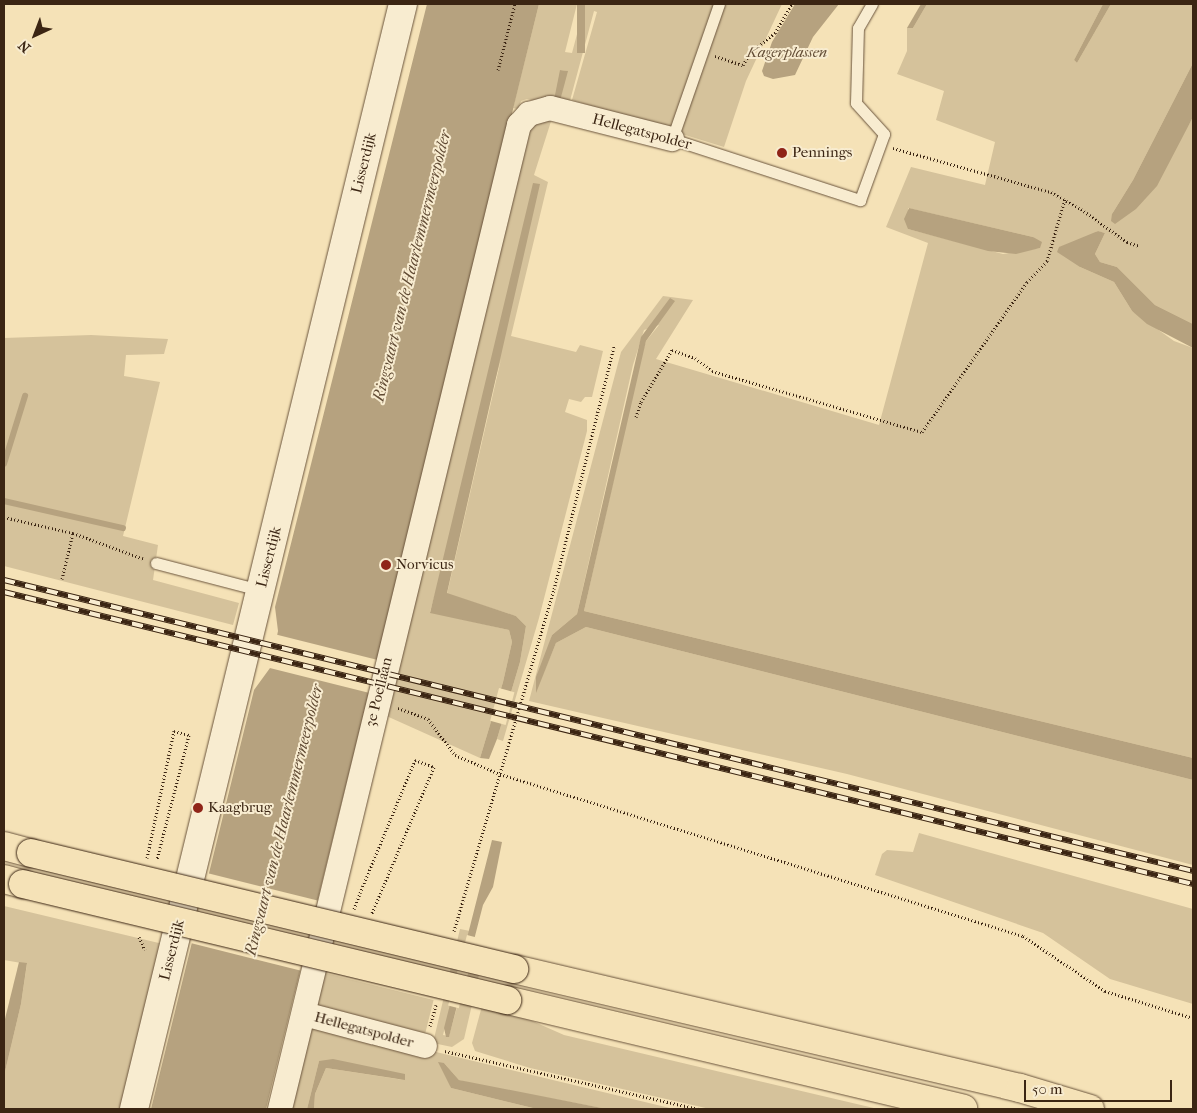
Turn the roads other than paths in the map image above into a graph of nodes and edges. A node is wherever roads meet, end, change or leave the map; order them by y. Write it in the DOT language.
graph roads {
  1 [pos="403,4"];
  2 [pos="719,4"];
  3 [pos="872,4"];
  4 [pos="672,139"];
  5 [pos="482,276"];
  6 [pos="156,563"];
  7 [pos="260,590"];
  8 [pos="4,846"];
  9 [pos="14,881"];
  10 [pos="304,1014"];
  11 [pos="425,1046"];
  12 [pos="134,1109"];
  13 [pos="280,1109"];
  14 [pos="963,1109"];
  15 [pos="1090,1109"];
  1 -- 7 [label="street, Lisserdijk"];
  2 -- 4 [label="lane"];
  3 -- 4 [label="lane, Hellegatspolder"];
  4 -- 5 [label="street, Hellegatspolder"];
  5 -- 10 [label="street, 3e Poellaan"];
  6 -- 7 [label="lane"];
  7 -- 12 [label="street, Lisserdijk"];
  8 -- 15 [label="highway, bridge"];
  9 -- 14 [label="highway, bridge"];
  10 -- 11 [label="street, Hellegatspolder"];
  10 -- 13 [label="street, 3e Poellaan"];
}
